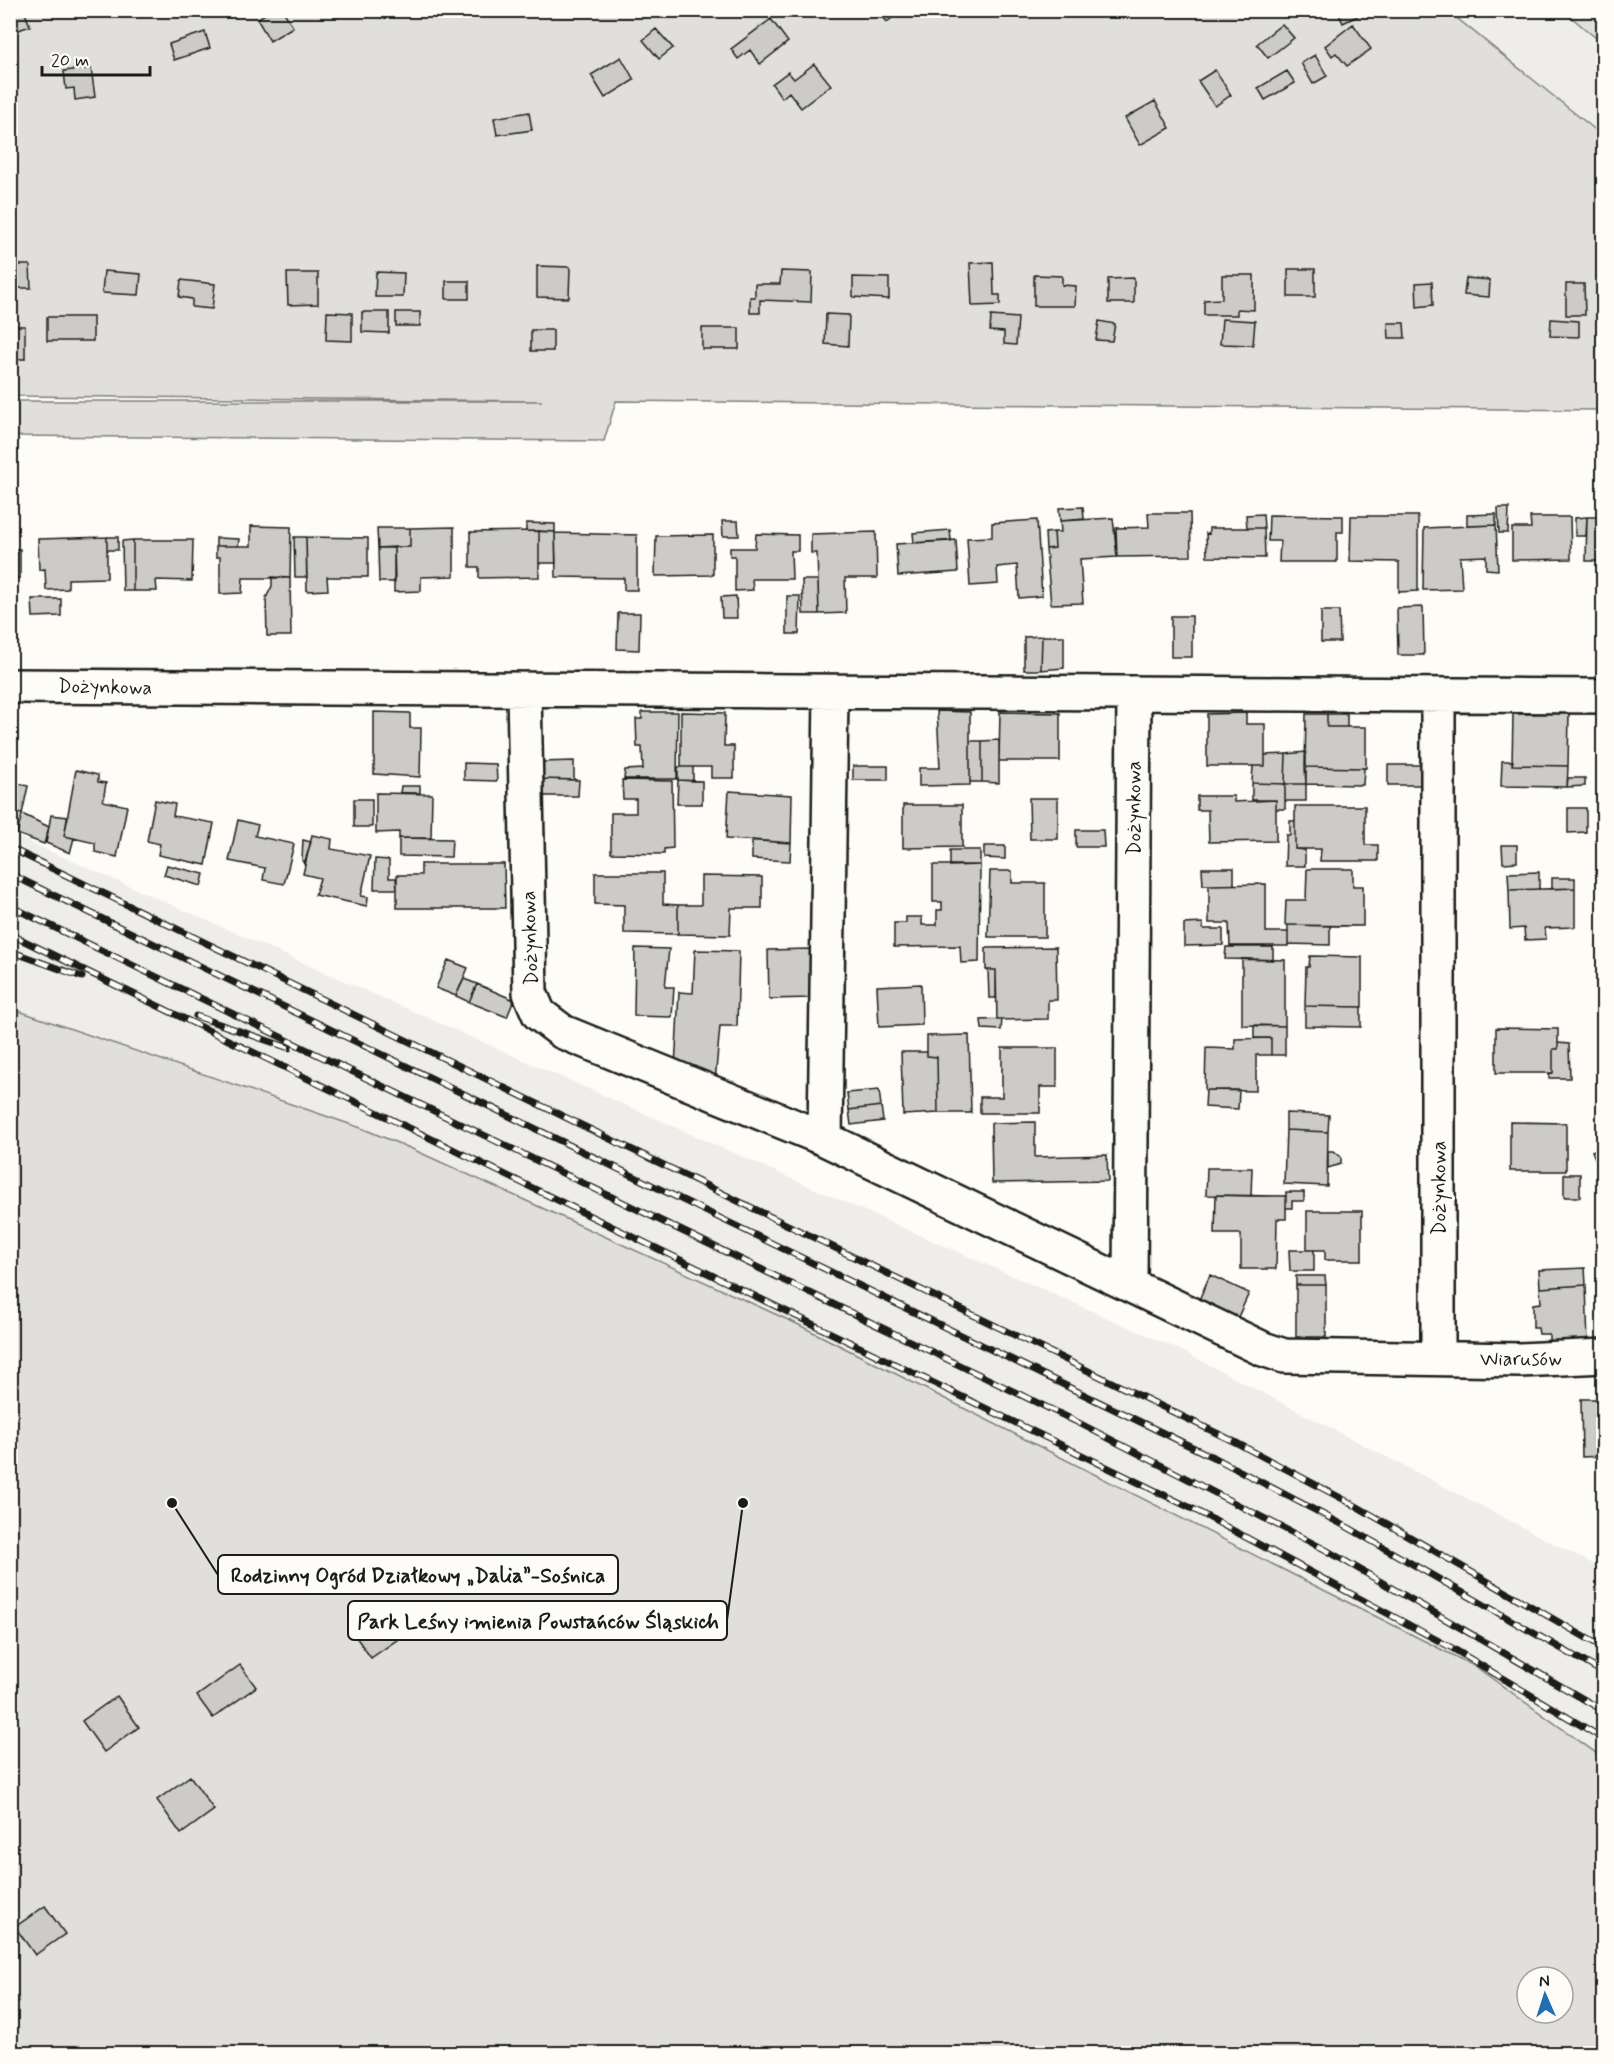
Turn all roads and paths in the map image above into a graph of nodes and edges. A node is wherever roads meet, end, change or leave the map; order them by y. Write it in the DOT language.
graph roads {
  1 [pos="10,686"];
  2 [pos="524,691"];
  3 [pos="831,692"];
  4 [pos="1134,693"];
  5 [pos="1438,695"];
  6 [pos="1604,696"];
  7 [pos="825,1139"];
  8 [pos="1130,1284"];
  9 [pos="1604,1356"];
  10 [pos="1438,1357"];
  1 -- 2 [label="street, Dożynkowa"];
  2 -- 3 [label="street, Dożynkowa"];
  2 -- 7 [label="street, Dożynkowa"];
  3 -- 4 [label="street, Dożynkowa"];
  3 -- 7 [label="street"];
  4 -- 5 [label="street, Dożynkowa"];
  4 -- 8 [label="street, Dożynkowa"];
  5 -- 6 [label="street, Dożynkowa"];
  5 -- 10 [label="street, Dożynkowa"];
  7 -- 8 [label="street, Dożynkowa"];
  8 -- 10 [label="street, Dożynkowa"];
  9 -- 10 [label="street, Wiarusów"];
}
